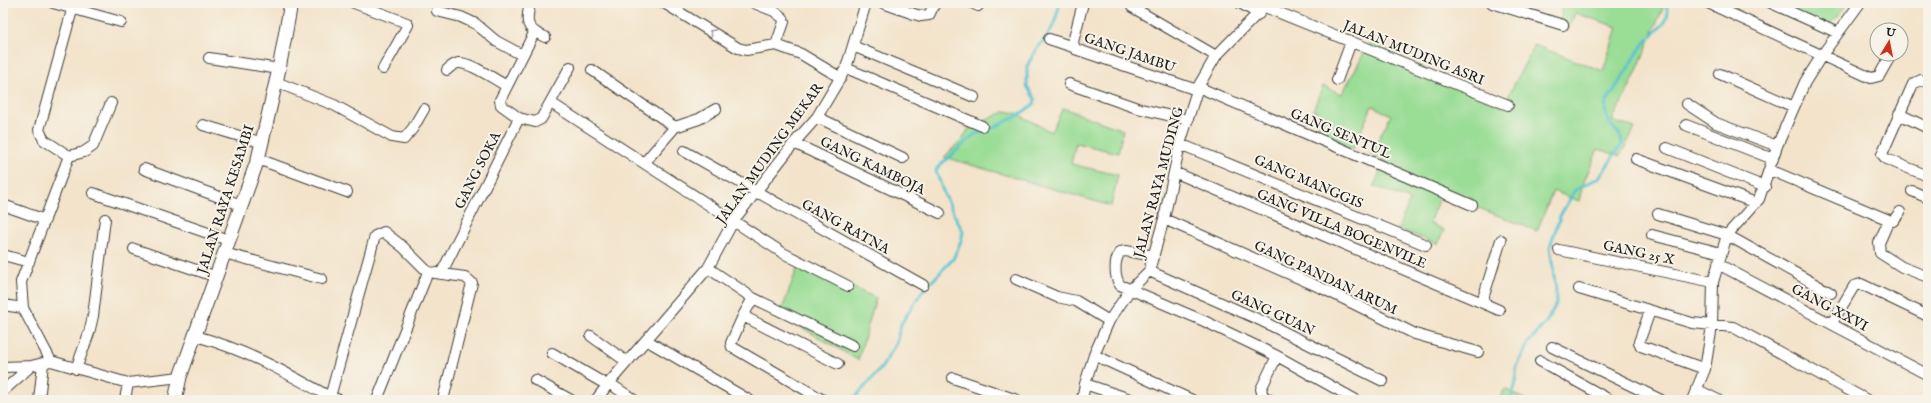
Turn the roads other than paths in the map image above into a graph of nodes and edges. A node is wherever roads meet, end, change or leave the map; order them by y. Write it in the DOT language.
graph roads {
  1 [pos="53,3"];
  2 [pos="291,3"];
  3 [pos="354,3"];
  4 [pos="530,3"];
  5 [pos="664,3"];
  6 [pos="754,3"];
  7 [pos="866,3"];
  8 [pos="883,3"];
  9 [pos="935,3"];
  10 [pos="1083,3"];
  11 [pos="1240,3"];
  12 [pos="1492,3"];
  13 [pos="1708,3"];
  14 [pos="1771,3"];
  15 [pos="1860,3"];
  16 [pos="74,5"];
  17 [pos="1132,7"];
  18 [pos="1264,8"];
  19 [pos="436,11"];
  20 [pos="121,22"];
  21 [pos="1563,25"];
  22 [pos="534,33"];
  23 [pos="1838,33"];
  24 [pos="545,37"];
  25 [pos="1049,39"];
  26 [pos="1351,42"];
  27 [pos="776,45"];
  28 [pos="853,46"];
  29 [pos="1073,47"];
  30 [pos="522,55"];
  31 [pos="1822,55"];
  32 [pos="1216,56"];
  33 [pos="209,58"];
  34 [pos="1887,62"];
  35 [pos="570,67"];
  36 [pos="846,68"];
  37 [pos="383,69"];
  38 [pos="447,70"];
  39 [pos="592,70"];
  40 [pos="1720,74"];
  41 [pos="277,75"];
  42 [pos="841,78"];
  43 [pos="1337,80"];
  44 [pos="1928,82"];
  45 [pos="1069,84"];
  46 [pos="506,86"];
  47 [pos="1198,89"];
  48 [pos="974,97"];
  49 [pos="111,103"];
  50 [pos="551,103"];
  51 [pos="1687,104"];
  52 [pos="1508,105"];
  53 [pos="1794,107"];
  54 [pos="424,109"];
  55 [pos="716,109"];
  56 [pos="1899,114"];
  57 [pos="817,117"];
  58 [pos="519,118"];
  59 [pos="1188,120"];
  60 [pos="1686,125"];
  61 [pos="204,126"];
  62 [pos="982,126"];
  63 [pos="675,127"];
  64 [pos="1928,128"];
  65 [pos="263,143"];
  66 [pos="794,143"];
  67 [pos="1180,144"];
  68 [pos="1778,146"];
  69 [pos="1667,148"];
  70 [pos="684,151"];
  71 [pos="69,156"];
  72 [pos="903,158"];
  73 [pos="258,159"];
  74 [pos="1636,159"];
  75 [pos="1773,159"];
  76 [pos="644,163"];
  77 [pos="144,169"];
  78 [pos="1770,170"];
  79 [pos="1174,172"];
  80 [pos="1928,175"];
  81 [pos="1764,186"];
  82 [pos="1912,191"];
  83 [pos="347,192"];
  84 [pos="755,192"];
  85 [pos="93,193"];
  86 [pos="1928,198"];
  87 [pos="1756,203"];
  88 [pos="3,205"];
  89 [pos="241,205"];
  90 [pos="1472,205"];
  91 [pos="1900,212"];
  92 [pos="940,213"];
  93 [pos="1658,214"];
  94 [pos="105,219"];
  95 [pos="1164,219"];
  96 [pos="45,220"];
  97 [pos="734,220"];
  98 [pos="1889,220"];
  99 [pos="1652,235"];
  100 [pos="1727,235"];
  101 [pos="228,240"];
  102 [pos="1501,240"];
  103 [pos="1426,245"];
  104 [pos="134,249"];
  105 [pos="1559,250"];
  106 [pos="224,253"];
  107 [pos="1721,253"];
  108 [pos="3,255"];
  109 [pos="1154,256"];
  110 [pos="29,262"];
  111 [pos="1718,264"];
  112 [pos="708,268"];
  113 [pos="1149,271"];
  114 [pos="428,272"];
  115 [pos="441,274"];
  116 [pos="217,277"];
  117 [pos="1928,277"];
  118 [pos="322,279"];
  119 [pos="1016,279"];
  120 [pos="1713,282"];
  121 [pos="923,285"];
  122 [pos="848,286"];
  123 [pos="1127,289"];
  124 [pos="1579,289"];
  125 [pos="1831,293"];
  126 [pos="753,298"];
  127 [pos="1482,302"];
  128 [pos="3,305"];
  129 [pos="23,308"];
  130 [pos="1499,310"];
  131 [pos="1650,311"];
  132 [pos="743,316"];
  133 [pos="1928,316"];
  134 [pos="1109,322"];
  135 [pos="1832,323"];
  136 [pos="1712,326"];
  137 [pos="196,336"];
  138 [pos="591,336"];
  139 [pos="646,340"];
  140 [pos="853,346"];
  141 [pos="1552,347"];
  142 [pos="552,352"];
  143 [pos="1478,352"];
  144 [pos="1094,355"];
  145 [pos="1277,356"];
  146 [pos="627,362"];
  147 [pos="1540,362"];
  148 [pos="47,363"];
  149 [pos="838,364"];
  150 [pos="31,366"];
  151 [pos="3,367"];
  152 [pos="1705,369"];
  153 [pos="76,370"];
  154 [pos="1928,375"];
  155 [pos="180,377"];
  156 [pos="953,378"];
  157 [pos="535,380"];
  158 [pos="1383,382"];
  159 [pos="128,383"];
  160 [pos="608,384"];
  161 [pos="1085,384"];
  162 [pos="1696,389"];
  163 [pos="3,391"];
  164 [pos="335,399"];
  165 [pos="39,400"];
  166 [pos="125,400"];
  167 [pos="175,400"];
  168 [pos="377,400"];
  169 [pos="443,400"];
  170 [pos="571,400"];
  171 [pos="596,400"];
  172 [pos="634,400"];
  173 [pos="749,400"];
  174 [pos="823,400"];
  175 [pos="1017,400"];
  176 [pos="1082,400"];
  177 [pos="1133,400"];
  178 [pos="1192,400"];
  179 [pos="1270,400"];
  180 [pos="1356,400"];
  181 [pos="1610,400"];
  182 [pos="1661,400"];
  183 [pos="1692,400"];
  184 [pos="1718,400"];
  185 [pos="1867,400"];
  1 -- 16 [label="street"];
  2 -- 41 [label="street, JALAN RAYA KESAMBI"];
  3 -- 37 [label="street"];
  4 -- 22 [label="street"];
  27 -- 5 [label="street, one-way"];
  6 -- 27 [label="street"];
  7 -- 28 [label="street, JALAN MUDING MEKAR"];
  8 -- 9 [label="street"];
  10 -- 29 [label="street, GANG JAMBU"];
  11 -- 18 [label="street, JALAN MUDING ASRI"];
  12 -- 21 [label="street"];
  13 -- 31 [label="street"];
  14 -- 23 [label="street"];
  15 -- 23 [label="street"];
  16 -- 20 [label="street"];
  16 -- 71 [label="street"];
  17 -- 32 [label="street"];
  18 -- 26 [label="street, JALAN MUDING ASRI"];
  18 -- 32 [label="street, JALAN RAYA MUDING"];
  19 -- 30 [label="street"];
  22 -- 24 [label="street"];
  22 -- 30 [label="street"];
  23 -- 31 [label="street"];
  25 -- 29 [label="street"];
  26 -- 43 [label="street"];
  26 -- 52 [label="street, JALAN MUDING ASRI"];
  27 -- 42 [label="street"];
  28 -- 36 [label="street, JALAN MUDING MEKAR"];
  28 -- 48 [label="street"];
  29 -- 47 [label="street, GANG JAMBU"];
  30 -- 46 [label="street"];
  31 -- 34 [label="street"];
  31 -- 53 [label="street"];
  32 -- 47 [label="street, JALAN RAYA MUDING"];
  33 -- 41 [label="street"];
  35 -- 50 [label="street"];
  36 -- 42 [label="street, JALAN MUDING MEKAR"];
  36 -- 62 [label="street"];
  38 -- 46 [label="street"];
  39 -- 63 [label="street"];
  40 -- 53 [label="street"];
  41 -- 54 [label="street"];
  41 -- 65 [label="street, JALAN RAYA KESAMBI"];
  42 -- 57 [label="street, JALAN MUDING MEKAR"];
  44 -- 56 [label="street"];
  45 -- 59 [label="street"];
  46 -- 58 [label="street"];
  47 -- 59 [label="street, JALAN RAYA MUDING"];
  47 -- 90 [label="street, GANG SENTUL"];
  49 -- 71 [label="street"];
  50 -- 58 [label="street"];
  50 -- 76 [label="street"];
  51 -- 68 [label="street"];
  53 -- 68 [label="street"];
  55 -- 63 [label="street"];
  56 -- 64 [label="street"];
  56 -- 80 [label="street"];
  57 -- 66 [label="street, JALAN MUDING MEKAR"];
  57 -- 72 [label="street"];
  58 -- 115 [label="street, GANG SOKA"];
  59 -- 67 [label="street, JALAN RAYA MUDING"];
  60 -- 75 [label="street"];
  61 -- 65 [label="street"];
  63 -- 76 [label="street"];
  65 -- 73 [label="street, JALAN RAYA KESAMBI"];
  66 -- 84 [label="street, JALAN MUDING MEKAR"];
  66 -- 92 [label="street, GANG KAMBOJA"];
  67 -- 79 [label="street, JALAN RAYA MUDING"];
  67 -- 103 [label="street, GANG MANGGIS"];
  68 -- 75 [label="street"];
  69 -- 81 [label="street"];
  70 -- 84 [label="street, GANG RATNA"];
  71 -- 96 [label="street"];
  73 -- 83 [label="street"];
  73 -- 89 [label="street, JALAN RAYA KESAMBI"];
  74 -- 87 [label="street"];
  75 -- 78 [label="street"];
  76 -- 97 [label="street"];
  77 -- 89 [label="street"];
  78 -- 81 [label="street"];
  78 -- 98 [label="street"];
  79 -- 95 [label="street, JALAN RAYA MUDING"];
  79 -- 127 [label="street, GANG VILLA BOGENVILE"];
  81 -- 87 [label="street"];
  82 -- 86 [label="street"];
  84 -- 97 [label="street, JALAN MUDING MEKAR"];
  84 -- 121 [label="street, GANG RATNA"];
  85 -- 101 [label="street"];
  87 -- 100 [label="street"];
  88 -- 96 [label="street"];
  89 -- 101 [label="street, JALAN RAYA KESAMBI"];
  91 -- 98 [label="street"];
  93 -- 100 [label="street"];
  94 -- 153 [label="street"];
  95 -- 109 [label="street, JALAN RAYA MUDING"];
  95 -- 143 [label="street, GANG PANDAN ARUM"];
  96 -- 110 [label="street"];
  97 -- 112 [label="street, JALAN MUDING MEKAR"];
  97 -- 122 [label="street"];
  98 -- 117 [label="street"];
  99 -- 107 [label="street"];
  100 -- 107 [label="street"];
  100 -- 125 [label="street"];
  101 -- 106 [label="street, JALAN RAYA KESAMBI"];
  102 -- 127 [label="street"];
  104 -- 116 [label="street"];
  105 -- 120 [label="street, GANG 25 X"];
  106 -- 116 [label="street, JALAN RAYA KESAMBI"];
  106 -- 118 [label="street"];
  107 -- 111 [label="street"];
  108 -- 110 [label="street"];
  109 -- 113 [label="street, JALAN RAYA MUDING"];
  109 -- 123 [label="street"];
  110 -- 129 [label="street"];
  111 -- 120 [label="street"];
  111 -- 135 [label="street, GANG XXVI"];
  112 -- 126 [label="street"];
  112 -- 139 [label="street, JALAN MUDING MEKAR"];
  113 -- 123 [label="street, JALAN RAYA MUDING"];
  113 -- 158 [label="street, GANG GUAN"];
  114 -- 115 [label="street"];
  114 -- 164 [label="street"];
  114 -- 168 [label="street"];
  115 -- 169 [label="street"];
  116 -- 137 [label="street, JALAN RAYA KESAMBI"];
  119 -- 134 [label="street"];
  120 -- 136 [label="street"];
  123 -- 134 [label="street, JALAN RAYA MUDING"];
  123 -- 145 [label="street"];
  124 -- 131 [label="street"];
  126 -- 132 [label="street"];
  126 -- 140 [label="street"];
  127 -- 130 [label="street, GANG VILLA BOGENVILE"];
  128 -- 129 [label="street"];
  129 -- 148 [label="street"];
  131 -- 136 [label="street"];
  131 -- 152 [label="street"];
  132 -- 149 [label="street"];
  132 -- 174 [label="street"];
  133 -- 135 [label="street"];
  134 -- 144 [label="street, JALAN RAYA MUDING"];
  135 -- 154 [label="street, GANG XXVI"];
  136 -- 152 [label="street"];
  136 -- 185 [label="street"];
  137 -- 155 [label="street, JALAN RAYA KESAMBI"];
  137 -- 164 [label="street"];
  138 -- 146 [label="street"];
  139 -- 146 [label="street, JALAN MUDING MEKAR"];
  139 -- 173 [label="street"];
  141 -- 182 [label="street"];
  142 -- 160 [label="street"];
  144 -- 161 [label="street, JALAN RAYA MUDING"];
  144 -- 178 [label="street"];
  145 -- 179 [label="street"];
  145 -- 180 [label="street"];
  146 -- 160 [label="street, JALAN MUDING MEKAR"];
  147 -- 181 [label="street"];
  148 -- 150 [label="street"];
  148 -- 153 [label="street"];
  148 -- 165 [label="street"];
  150 -- 151 [label="street"];
  150 -- 163 [label="street"];
  152 -- 162 [label="street"];
  153 -- 159 [label="street"];
  155 -- 159 [label="street"];
  155 -- 167 [label="street, JALAN RAYA KESAMBI"];
  156 -- 175 [label="street"];
  157 -- 170 [label="street"];
  159 -- 166 [label="street"];
  160 -- 171 [label="street, JALAN MUDING MEKAR"];
  160 -- 172 [label="street"];
  161 -- 176 [label="street, JALAN RAYA MUDING"];
  161 -- 177 [label="street"];
  162 -- 183 [label="street"];
  162 -- 184 [label="street"];
}
